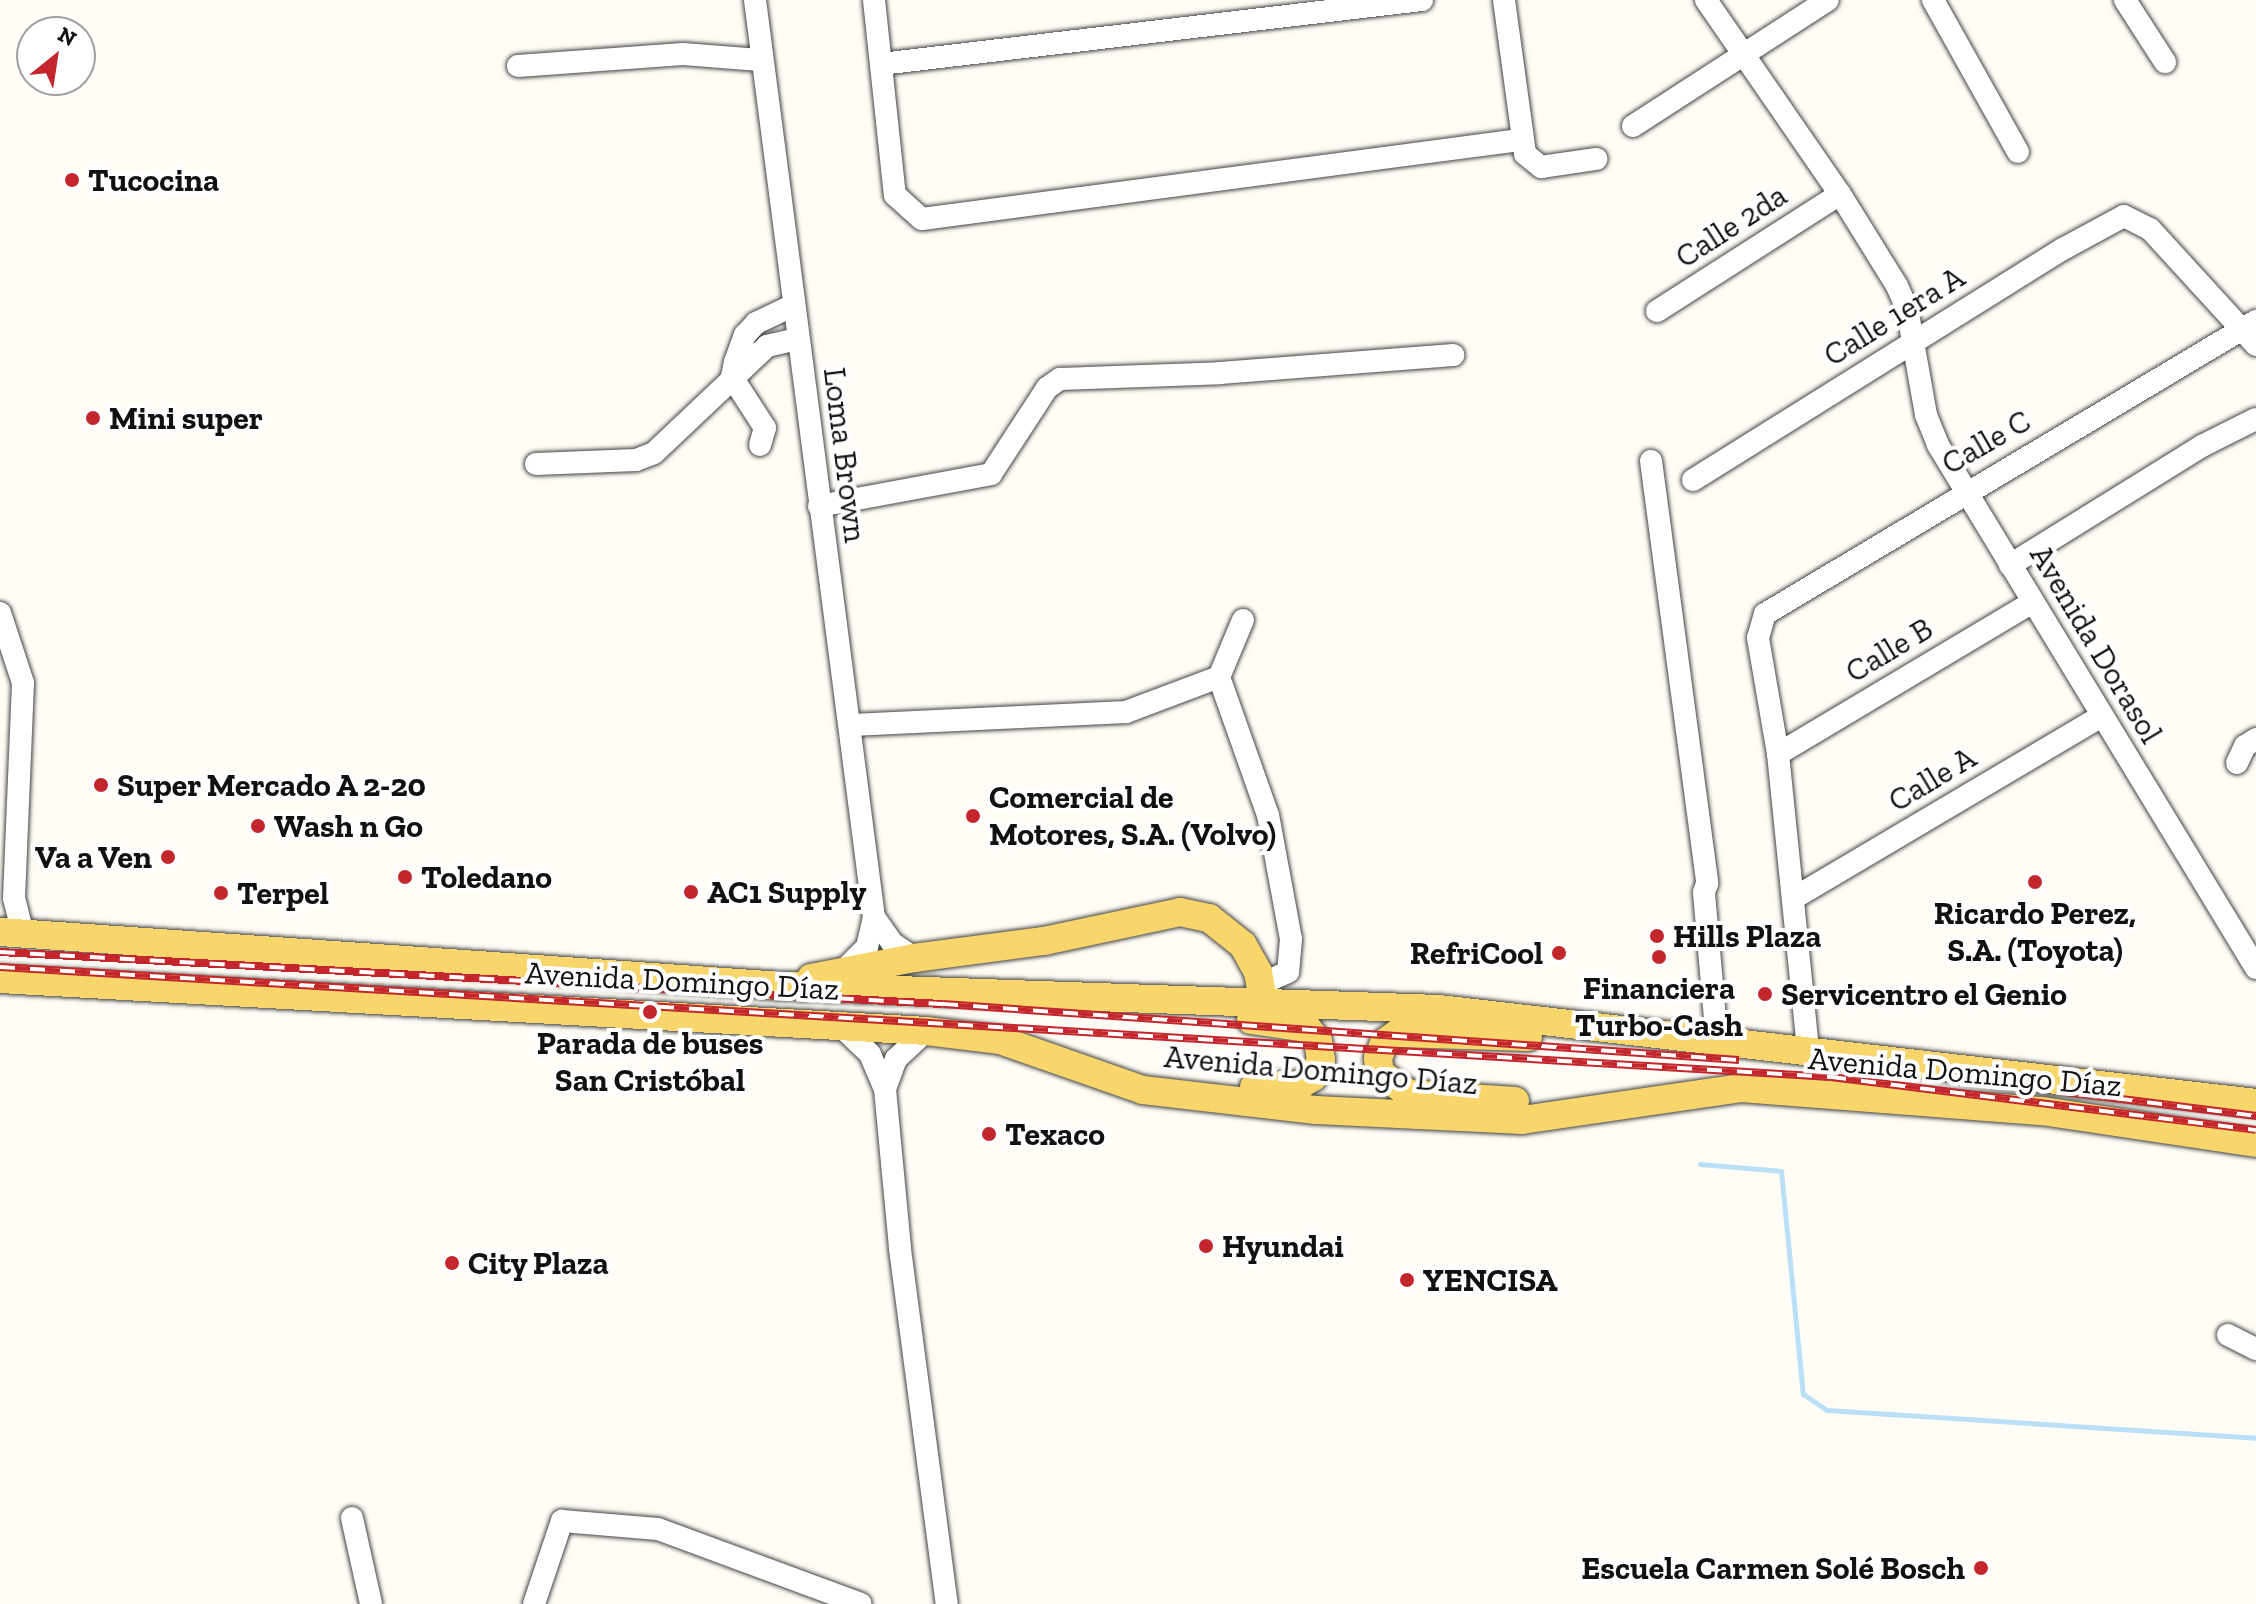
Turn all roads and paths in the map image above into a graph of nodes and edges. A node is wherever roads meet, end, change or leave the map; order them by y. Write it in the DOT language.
graph roads {
  1 [pos="755,0"];
  2 [pos="874,0"];
  3 [pos="1422,0"];
  4 [pos="1504,0"];
  5 [pos="1706,0"];
  6 [pos="1828,0"];
  7 [pos="1933,0"];
  8 [pos="2125,0"];
  9 [pos="1740,53"];
  10 [pos="760,60"];
  11 [pos="2165,62"];
  12 [pos="881,64"];
  13 [pos="518,66"];
  14 [pos="1633,126"];
  15 [pos="1520,140"];
  16 [pos="2018,152"];
  17 [pos="1596,159"];
  18 [pos="1840,194"];
  19 [pos="794,305"];
  20 [pos="1657,311"];
  21 [pos="2251,332"];
  22 [pos="798,339"];
  23 [pos="1913,341"];
  24 [pos="1453,355"];
  25 [pos="732,377"];
  26 [pos="2256,419"];
  27 [pos="760,445"];
  28 [pos="1651,461"];
  29 [pos="536,464"];
  30 [pos="1693,480"];
  31 [pos="1964,491"];
  32 [pos="819,506"];
  33 [pos="2010,565"];
  34 [pos="2033,602"];
  35 [pos="0,613"];
  36 [pos="1243,620"];
  37 [pos="1219,677"];
  38 [pos="2102,716"];
  39 [pos="852,725"];
  40 [pos="2256,739"];
  41 [pos="1778,754"];
  42 [pos="2237,763"];
  43 [pos="9,806"];
  44 [pos="1794,898"];
  45 [pos="874,917"];
  46 [pos="12,932"];
  47 [pos="914,958"];
  48 [pos="2256,968"];
  49 [pos="845,969"];
  50 [pos="0,979"];
  51 [pos="783,986"];
  52 [pos="1262,992"];
  53 [pos="1038,996"];
  54 [pos="839,1024"];
  55 [pos="1584,1028"];
  56 [pos="926,1031"];
  57 [pos="1723,1042"];
  58 [pos="1808,1049"];
  59 [pos="1078,1068"];
  60 [pos="885,1089"];
  61 [pos="1623,1103"];
  62 [pos="2256,1103"];
  63 [pos="2154,1124"];
  64 [pos="2256,1143"];
  65 [pos="2256,1155"];
  66 [pos="2228,1335"];
  67 [pos="2256,1349"];
  68 [pos="352,1518"];
  69 [pos="371,1604"];
  70 [pos="534,1604"];
  71 [pos="861,1604"];
  72 [pos="947,1604"];
  1 -- 10 [label="street, Loma Brown"];
  2 -- 12 [label="street"];
  3 -- 12 [label="street"];
  4 -- 15 [label="street"];
  5 -- 9 [label="street, Avenida Dorasol"];
  6 -- 9 [label="street"];
  7 -- 16 [label="street"];
  8 -- 11 [label="street"];
  9 -- 14 [label="street"];
  9 -- 18 [label="street, Avenida Dorasol"];
  10 -- 13 [label="street"];
  10 -- 19 [label="street, Loma Brown"];
  12 -- 15 [label="street"];
  15 -- 17 [label="street"];
  18 -- 20 [label="street, Calle 2da"];
  18 -- 23 [label="street, Avenida Dorasol"];
  19 -- 22 [label="street, Loma Brown"];
  19 -- 25 [label="street"];
  21 -- 23 [label="street, Calle 1era A"];
  21 -- 31 [label="street, Calle C"];
  22 -- 25 [label="street"];
  22 -- 32 [label="street, Loma Brown"];
  23 -- 30 [label="street, Calle 1era A"];
  23 -- 31 [label="street, Avenida Dorasol"];
  24 -- 32 [label="street"];
  25 -- 27 [label="street"];
  25 -- 29 [label="street"];
  26 -- 33 [label="street"];
  28 -- 57 [label="street"];
  31 -- 33 [label="street, Avenida Dorasol"];
  31 -- 41 [label="street, Calle C"];
  32 -- 39 [label="street, Loma Brown"];
  33 -- 34 [label="street, Avenida Dorasol"];
  34 -- 38 [label="street, Avenida Dorasol"];
  34 -- 41 [label="street, Calle B"];
  35 -- 43 [label="street"];
  36 -- 37 [label="street"];
  37 -- 39 [label="street"];
  37 -- 52 [label="street"];
  38 -- 44 [label="street, Calle A"];
  38 -- 48 [label="street, Avenida Dorasol"];
  39 -- 45 [label="street, Loma Brown"];
  40 -- 42 [label="street"];
  41 -- 44 [label="street"];
  43 -- 46 [label="street"];
  44 -- 58 [label="street"];
  45 -- 47 [label="street"];
  45 -- 49 [label="street, Loma Brown"];
  46 -- 51 [label="main road, Avenida Domingo Díaz"];
  47 -- 49 [label="main road"];
  47 -- 52 [label="main road"];
  49 -- 51 [label="main road"];
  50 -- 54 [label="main road, Avenida Domingo Díaz"];
  51 -- 53 [label="main road, Avenida Domingo Díaz"];
  52 -- 53 [label="main road, Avenida Domingo Díaz"];
  52 -- 55 [label="main road, Avenida Domingo Díaz"];
  53 -- 59 [label="main road"];
  54 -- 56 [label="main road, Avenida Domingo Díaz"];
  54 -- 60 [label="street"];
  55 -- 57 [label="main road, Avenida Domingo Díaz"];
  55 -- 61 [label="main road"];
  56 -- 59 [label="main road, Avenida Domingo Díaz"];
  56 -- 60 [label="street"];
  57 -- 58 [label="main road, Avenida Domingo Díaz"];
  58 -- 62 [label="main road, Avenida Domingo Díaz"];
  59 -- 61 [label="main road, Avenida Domingo Díaz"];
  60 -- 72 [label="street"];
  61 -- 63 [label="main road, Avenida Domingo Díaz"];
  63 -- 64 [label="main road, Avenida Domingo Díaz"];
  63 -- 65 [label="street"];
  66 -- 67 [label="street"];
  68 -- 69 [label="street"];
  70 -- 71 [label="street"];
}
